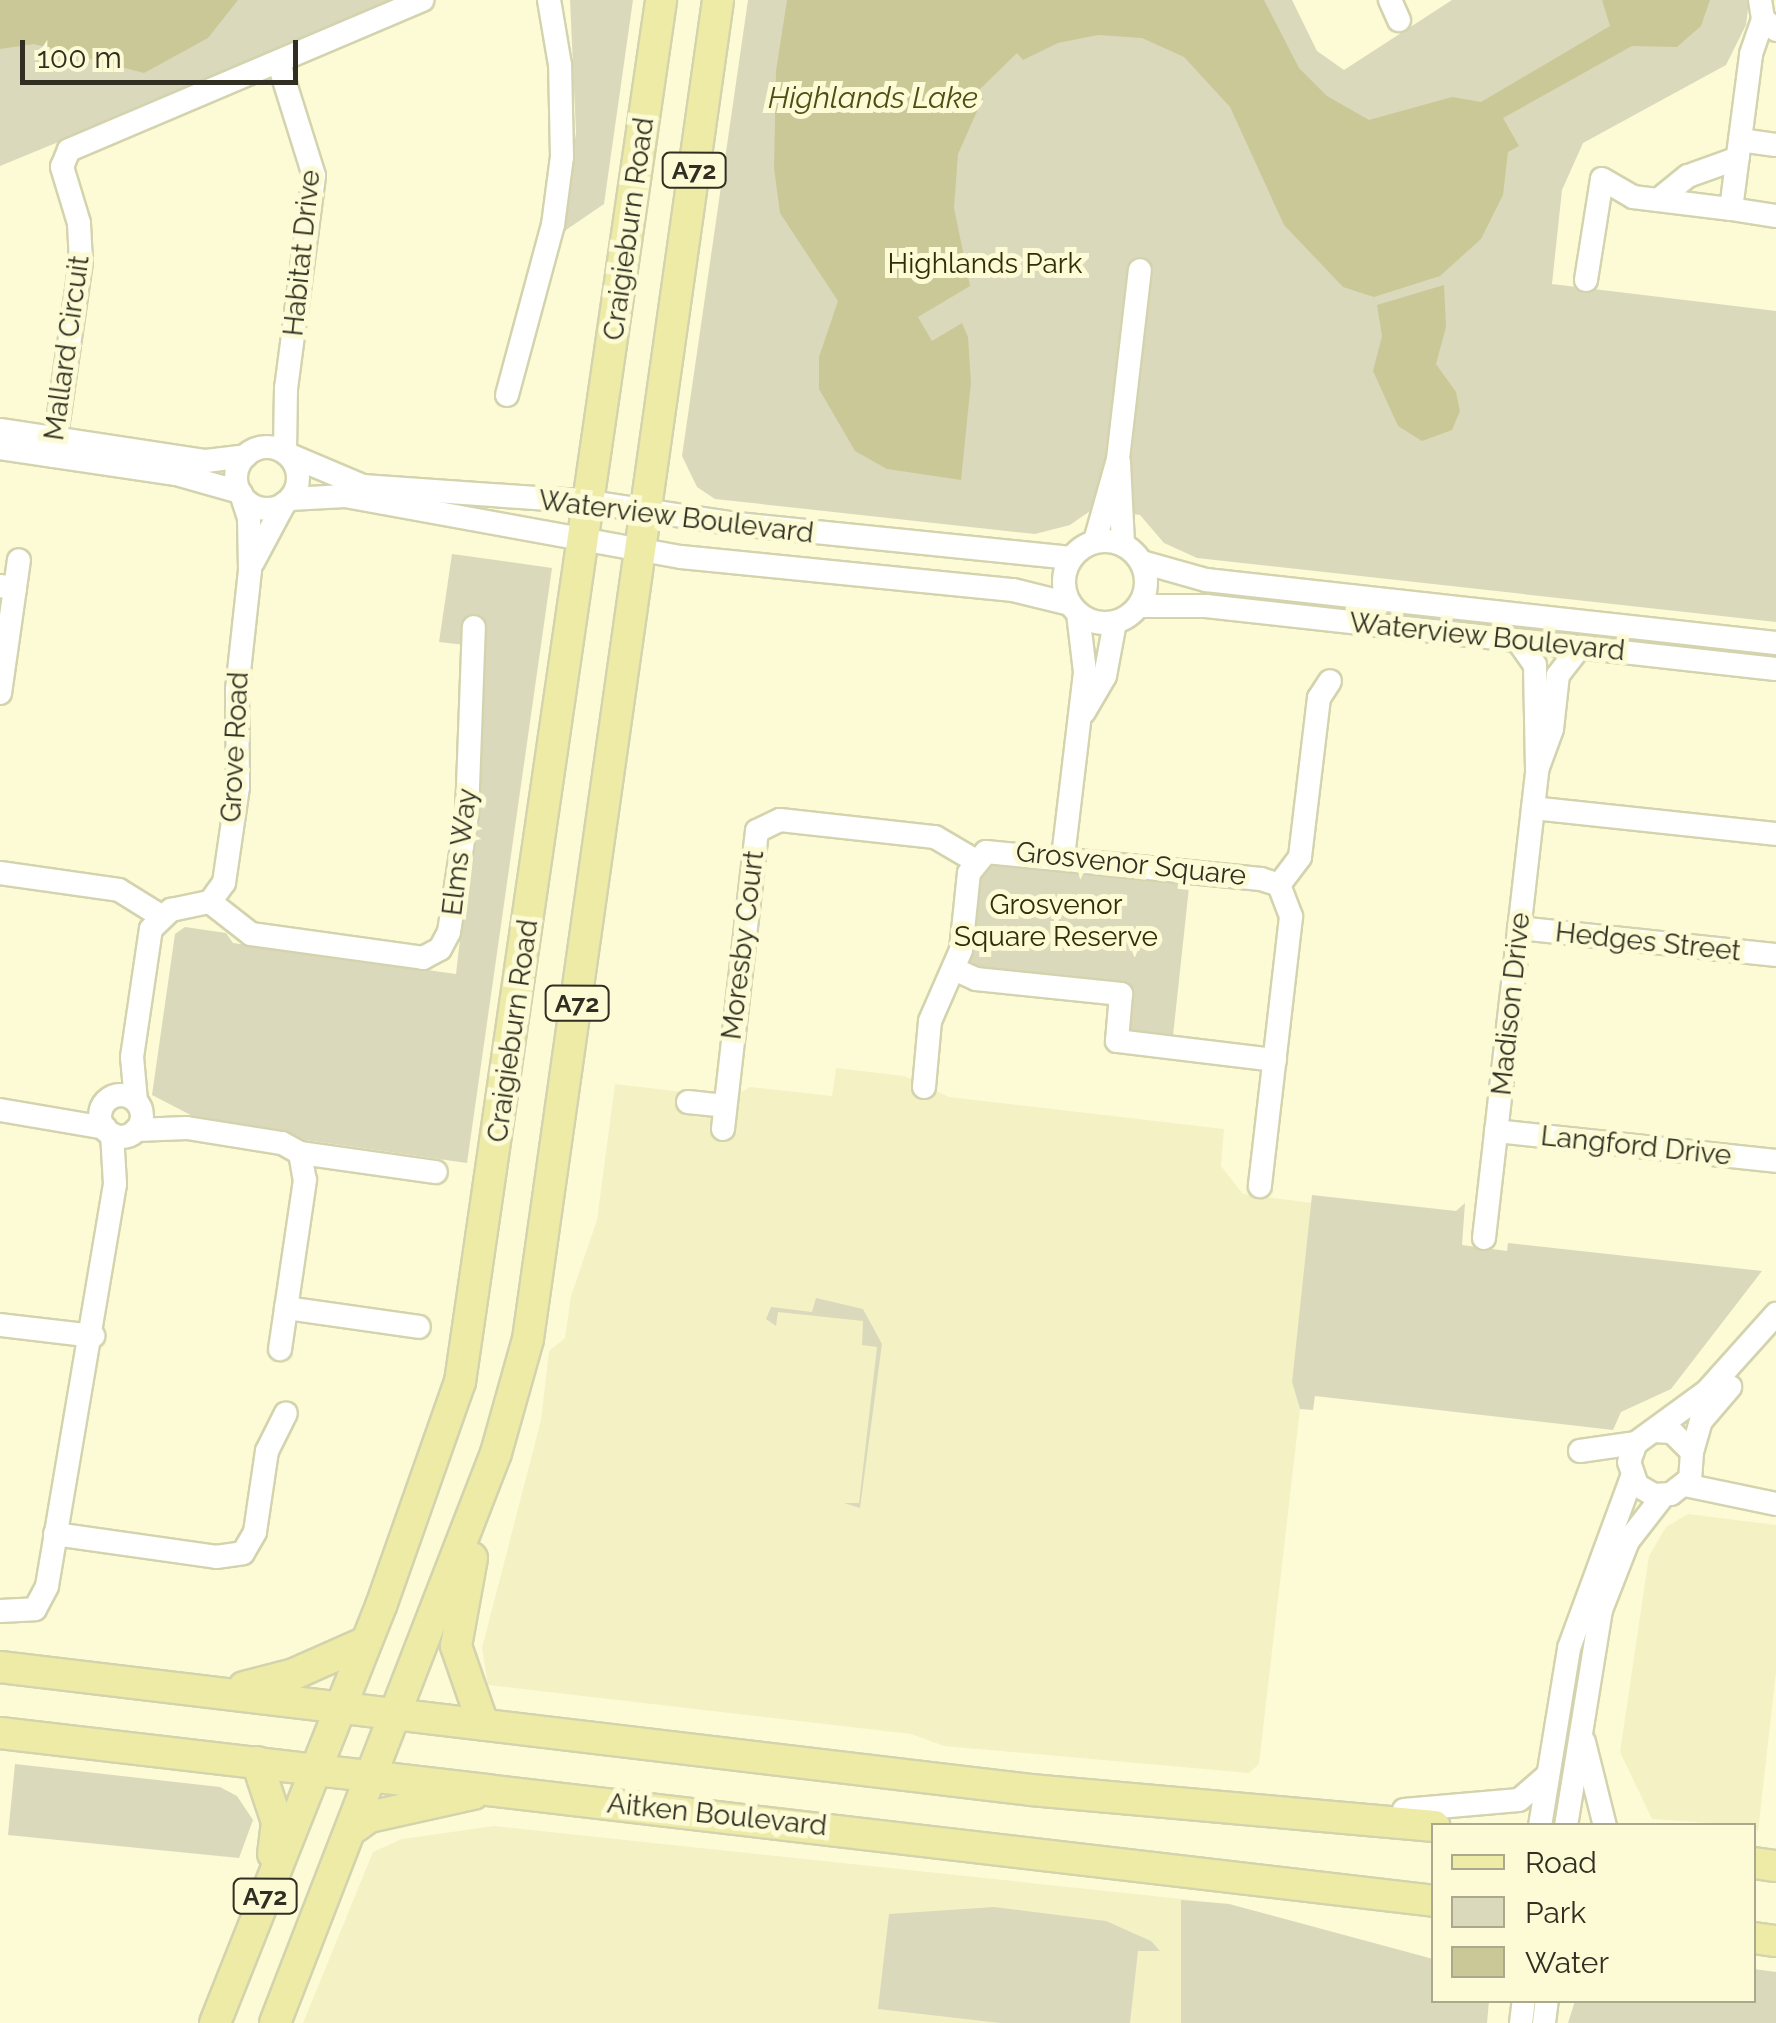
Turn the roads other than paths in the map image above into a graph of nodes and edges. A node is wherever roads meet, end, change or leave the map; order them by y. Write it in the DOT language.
graph roads {
  1 [pos="422,0"];
  2 [pos="549,0"];
  3 [pos="662,0"];
  4 [pos="718,0"];
  5 [pos="1766,16"];
  6 [pos="279,64"];
  7 [pos="1776,144"];
  8 [pos="1739,149"];
  9 [pos="1658,200"];
  10 [pos="1731,209"];
  11 [pos="1776,216"];
  12 [pos="1140,270"];
  13 [pos="1586,280"];
  14 [pos="286,388"];
  15 [pos="507,395"];
  16 [pos="0,430"];
  17 [pos="0,448"];
  18 [pos="54,448"];
  19 [pos="286,453"];
  20 [pos="248,454"];
  21 [pos="1118,458"];
  22 [pos="240,493"];
  23 [pos="287,501"];
  24 [pos="589,502"];
  25 [pos="647,510"];
  26 [pos="584,540"];
  27 [pos="1094,541"];
  28 [pos="1122,544"];
  29 [pos="641,550"];
  30 [pos="1071,558"];
  31 [pos="19,560"];
  32 [pos="1142,562"];
  33 [pos="250,570"];
  34 [pos="8,588"];
  35 [pos="1139,606"];
  36 [pos="1074,608"];
  37 [pos="1115,622"];
  38 [pos="474,627"];
  39 [pos="1518,640"];
  40 [pos="1776,643"];
  41 [pos="1579,648"];
  42 [pos="1776,669"];
  43 [pos="1330,680"];
  44 [pos="0,693"];
  45 [pos="1079,722"];
  46 [pos="1537,770"];
  47 [pos="1533,808"];
  48 [pos="1776,834"];
  49 [pos="1063,857"];
  50 [pos="974,860"];
  51 [pos="0,874"];
  52 [pos="1278,885"];
  53 [pos="210,902"];
  54 [pos="161,916"];
  55 [pos="1519,928"];
  56 [pos="1776,955"];
  57 [pos="956,970"];
  58 [pos="1274,1060"];
  59 [pos="924,1087"];
  60 [pos="688,1102"];
  61 [pos="0,1110"];
  62 [pos="123,1117"];
  63 [pos="1496,1130"];
  64 [pos="300,1153"];
  65 [pos="1776,1162"];
  66 [pos="436,1172"];
  67 [pos="1260,1186"];
  68 [pos="1484,1238"];
  69 [pos="286,1308"];
  70 [pos="1776,1316"];
  71 [pos="0,1325"];
  72 [pos="418,1326"];
  73 [pos="92,1336"];
  74 [pos="280,1348"];
  75 [pos="286,1413"];
  76 [pos="1644,1437"];
  77 [pos="496,1454"];
  78 [pos="1691,1467"];
  79 [pos="1631,1475"];
  80 [pos="1663,1496"];
  81 [pos="1776,1504"];
  82 [pos="55,1534"];
  83 [pos="0,1612"];
  84 [pos="366,1642"];
  85 [pos="0,1668"];
  86 [pos="222,1692"];
  87 [pos="340,1706"];
  88 [pos="393,1712"];
  89 [pos="483,1724"];
  90 [pos="1581,1724"];
  91 [pos="0,1733"];
  92 [pos="257,1762"];
  93 [pos="315,1768"];
  94 [pos="372,1776"];
  95 [pos="1547,1776"];
  96 [pos="490,1789"];
  97 [pos="1336,1815"];
  98 [pos="1540,1823"];
  99 [pos="1566,1823"];
  100 [pos="1604,1823"];
  101 [pos="1431,1826"];
  102 [pos="355,1827"];
  103 [pos="270,1882"];
  104 [pos="1431,1901"];
  105 [pos="215,2023"];
  106 [pos="275,2023"];
  1 -- 6 [label="street, Mallard Circuit"];
  2 -- 15 [label="street"];
  3 -- 24 [label="main road, Craigieburn Road / A72"];
  4 -- 25 [label="main road, Craigieburn Road / A72"];
  5 -- 8 [label="street"];
  6 -- 14 [label="street, Habitat Drive"];
  6 -- 18 [label="street, Mallard Circuit"];
  7 -- 8 [label="street"];
  8 -- 9 [label="street"];
  8 -- 10 [label="street"];
  9 -- 10 [label="street"];
  9 -- 13 [label="street"];
  10 -- 11 [label="street"];
  12 -- 21 [label="street"];
  14 -- 19 [label="street, Habitat Drive"];
  14 -- 20 [label="street, Habitat Drive"];
  16 -- 18 [label="street"];
  17 -- 18 [label="street"];
  18 -- 20 [label="street"];
  18 -- 22 [label="street"];
  19 -- 20 [label="street"];
  19 -- 23 [label="street"];
  19 -- 24 [label="street, Waterview Boulevard"];
  20 -- 22 [label="street"];
  21 -- 27 [label="street"];
  21 -- 28 [label="street"];
  22 -- 23 [label="street"];
  22 -- 33 [label="street, Grove Road"];
  23 -- 26 [label="street, Waterview Boulevard"];
  23 -- 33 [label="street, Grove Road"];
  24 -- 25 [label="street, Waterview Boulevard"];
  24 -- 26 [label="main road, Craigieburn Road / A72"];
  25 -- 29 [label="main road, Craigieburn Road / A72"];
  25 -- 30 [label="street, Waterview Boulevard"];
  26 -- 29 [label="street, Waterview Boulevard"];
  26 -- 84 [label="main road, Craigieburn Road / A72"];
  27 -- 28 [label="street"];
  27 -- 30 [label="street"];
  28 -- 32 [label="street"];
  29 -- 36 [label="street, Waterview Boulevard"];
  29 -- 77 [label="main road, Craigieburn Road / A72"];
  30 -- 36 [label="street"];
  31 -- 34 [label="street"];
  32 -- 35 [label="street"];
  32 -- 40 [label="street, Waterview Boulevard"];
  33 -- 53 [label="street, Grove Road"];
  34 -- 44 [label="street"];
  35 -- 37 [label="street"];
  35 -- 39 [label="street, Waterview Boulevard"];
  36 -- 37 [label="street"];
  36 -- 45 [label="street"];
  37 -- 45 [label="street"];
  38 -- 53 [label="street, Elms Way"];
  39 -- 41 [label="street, Waterview Boulevard"];
  39 -- 46 [label="street, Madison Drive"];
  41 -- 42 [label="street, Waterview Boulevard"];
  41 -- 46 [label="street, Madison Drive"];
  43 -- 52 [label="street"];
  45 -- 49 [label="street"];
  46 -- 47 [label="street, Madison Drive"];
  47 -- 48 [label="street"];
  47 -- 55 [label="street, Madison Drive"];
  49 -- 50 [label="street, Grosvenor Square"];
  49 -- 52 [label="street, Grosvenor Square"];
  50 -- 57 [label="street, Grosvenor Square"];
  50 -- 60 [label="street, Moresby Court"];
  51 -- 54 [label="street"];
  52 -- 58 [label="street, Grosvenor Square"];
  53 -- 54 [label="street"];
  54 -- 62 [label="street"];
  55 -- 56 [label="street, Hedges Street"];
  55 -- 63 [label="street, Madison Drive"];
  57 -- 58 [label="street"];
  57 -- 59 [label="street, Grosvenor Square"];
  58 -- 67 [label="street, Grosvenor Square"];
  61 -- 62 [label="street"];
  62 -- 64 [label="street"];
  62 -- 73 [label="street"];
  63 -- 65 [label="street, Langford Drive"];
  63 -- 68 [label="street, Madison Drive"];
  64 -- 66 [label="street"];
  64 -- 69 [label="street"];
  69 -- 72 [label="street"];
  69 -- 74 [label="street"];
  70 -- 76 [label="street"];
  70 -- 78 [label="street"];
  71 -- 73 [label="street"];
  73 -- 82 [label="street"];
  75 -- 82 [label="street"];
  76 -- 78 [label="street"];
  76 -- 79 [label="street"];
  76 -- 79 [label="street"];
  77 -- 88 [label="main road, Craigieburn Road / A72"];
  77 -- 89 [label="main road"];
  78 -- 80 [label="street"];
  78 -- 81 [label="street"];
  79 -- 80 [label="street"];
  79 -- 95 [label="street"];
  80 -- 90 [label="street"];
  82 -- 83 [label="street"];
  84 -- 86 [label="main road"];
  84 -- 87 [label="main road, Craigieburn Road / A72"];
  85 -- 86 [label="main road"];
  86 -- 87 [label="main road"];
  87 -- 88 [label="main road"];
  87 -- 93 [label="main road, Craigieburn Road / A72"];
  88 -- 89 [label="main road"];
  88 -- 94 [label="main road, Craigieburn Road / A72"];
  89 -- 97 [label="main road"];
  90 -- 99 [label="street"];
  90 -- 100 [label="street"];
  91 -- 92 [label="main road, Aitken Boulevard"];
  92 -- 93 [label="main road, Aitken Boulevard"];
  92 -- 103 [label="main road"];
  93 -- 94 [label="main road, Aitken Boulevard"];
  93 -- 103 [label="main road, Craigieburn Road / A72"];
  94 -- 96 [label="main road, Aitken Boulevard"];
  94 -- 102 [label="main road, Craigieburn Road / A72"];
  95 -- 97 [label="street"];
  95 -- 98 [label="street"];
  96 -- 102 [label="main road"];
  96 -- 104 [label="main road, Aitken Boulevard"];
  97 -- 101 [label="main road"];
  102 -- 106 [label="main road, Craigieburn Road / A72"];
  103 -- 105 [label="main road, Craigieburn Road / A72"];
}
